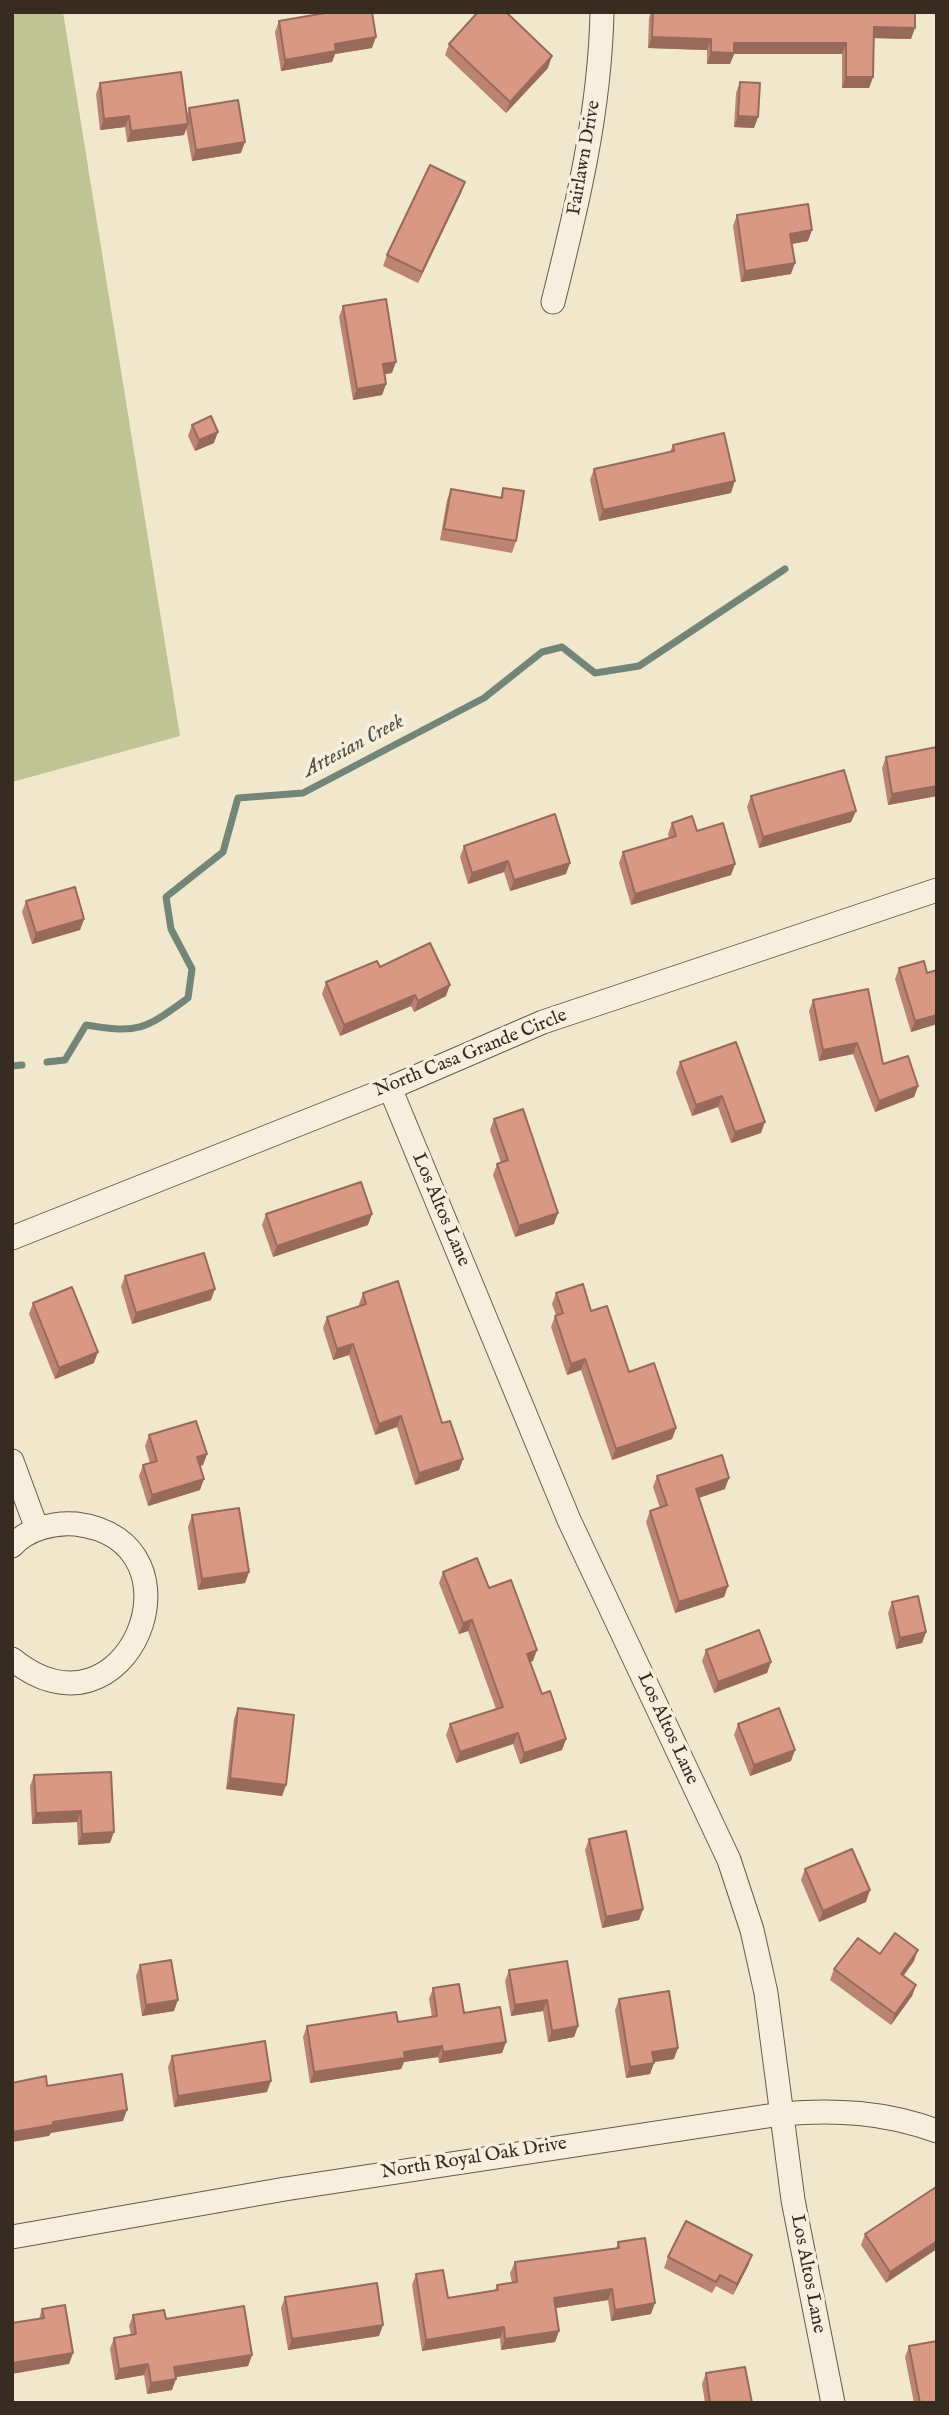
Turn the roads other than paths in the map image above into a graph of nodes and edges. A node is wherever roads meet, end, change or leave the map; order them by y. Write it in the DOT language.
graph roads {
  1 [pos="602,12"];
  2 [pos="553,302"];
  3 [pos="937,890"];
  4 [pos="390,1088"];
  5 [pos="12,1238"];
  6 [pos="12,1461"];
  7 [pos="37,1529"];
  8 [pos="12,1546"];
  9 [pos="12,1659"];
  10 [pos="781,2114"];
  11 [pos="937,2131"];
  12 [pos="12,2237"];
  13 [pos="833,2403"];
  1 -- 2 [label="street, Fairlawn Drive"];
  3 -- 4 [label="street, North Casa Grande Circle"];
  4 -- 5 [label="street, North Casa Grande Circle"];
  4 -- 10 [label="street, Los Altos Lane"];
  6 -- 7 [label="street"];
  7 -- 8 [label="street"];
  7 -- 9 [label="street"];
  10 -- 11 [label="street, North Royal Oak Drive"];
  10 -- 12 [label="street, North Royal Oak Drive"];
  10 -- 13 [label="street, Los Altos Lane"];
}
